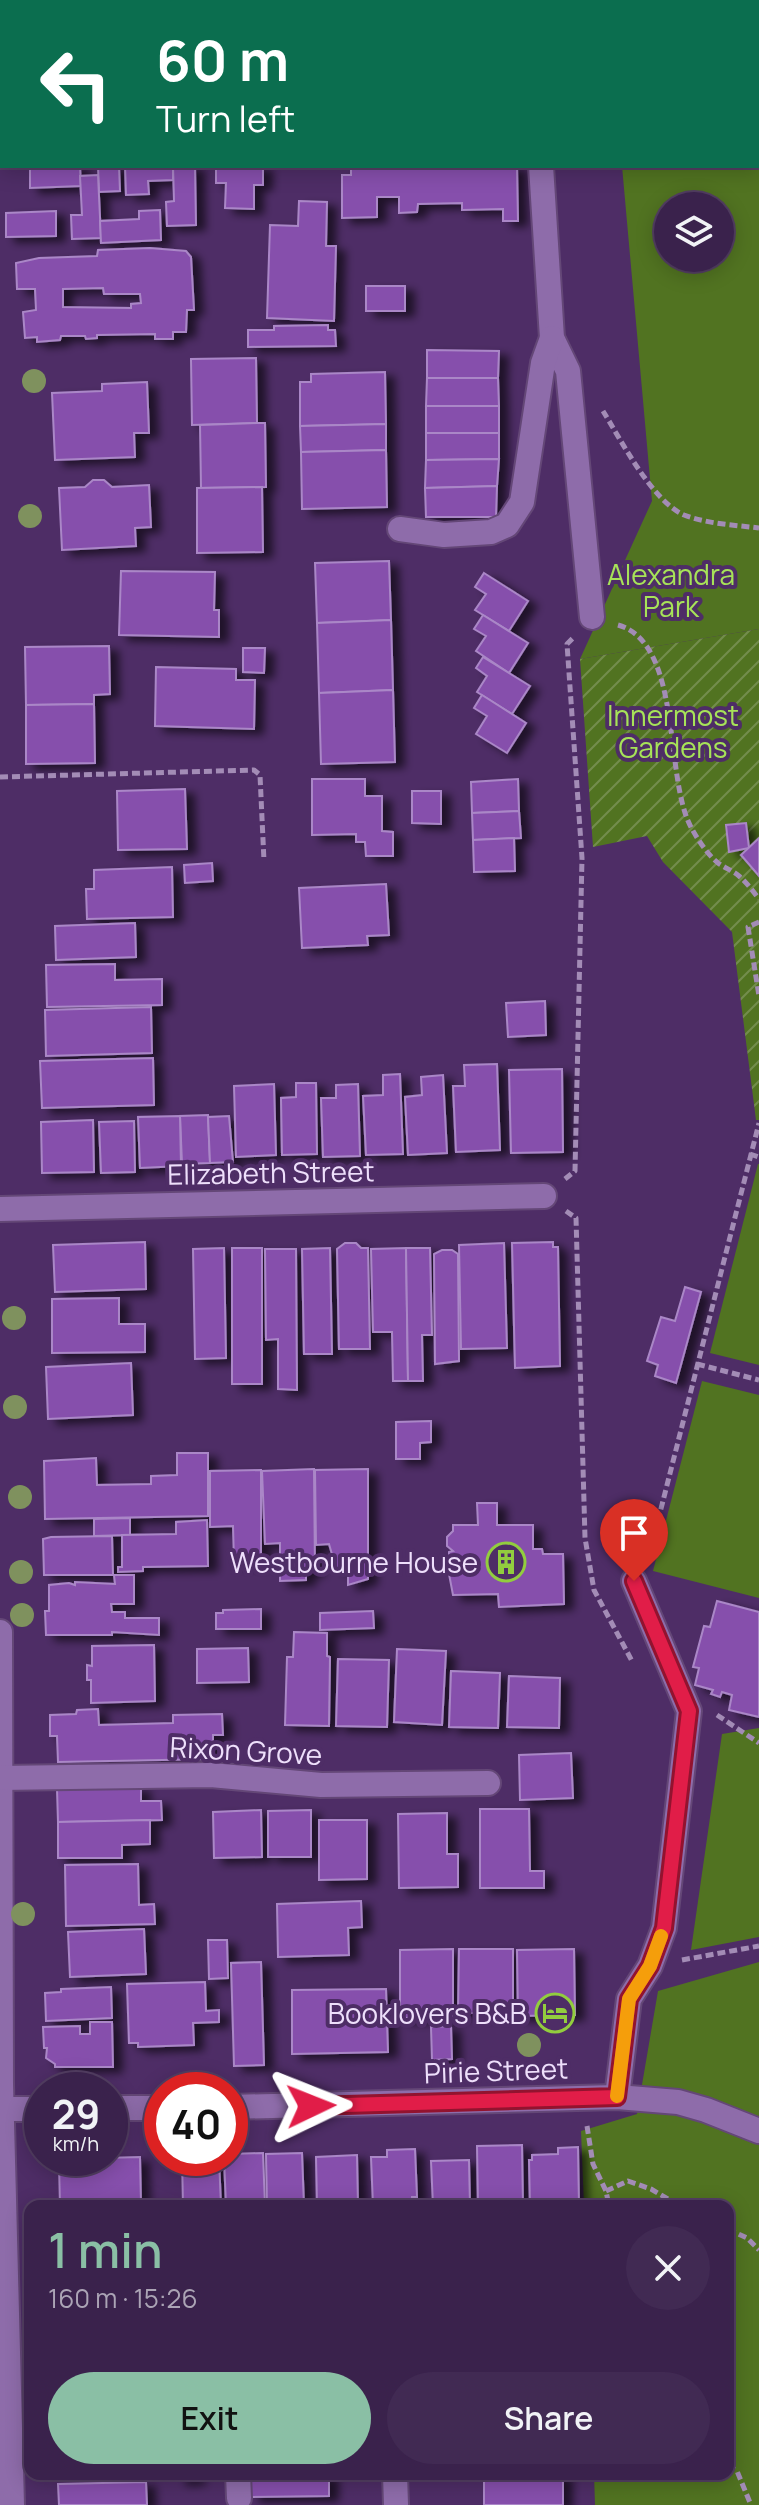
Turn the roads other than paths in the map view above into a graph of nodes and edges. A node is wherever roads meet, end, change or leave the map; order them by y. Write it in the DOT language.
graph roads {
  1 [pos="541,168"];
  2 [pos="552,338"];
  3 [pos="400,529"];
  4 [pos="592,617"];
  5 [pos="544,1196"];
  6 [pos="0,1209"];
  7 [pos="634,1581"];
  8 [pos="0,1632"];
  9 [pos="0,1643"];
  10 [pos="0,1778"];
  11 [pos="488,1783"];
  12 [pos="617,2097"];
  13 [pos="248,2107"];
  14 [pos="1,2109"];
  15 [pos="24,2109"];
  16 [pos="759,2131"];
  17 [pos="20,2394"];
  18 [pos="395,2480"];
  19 [pos="12,2505"];
  20 [pos="396,2505"];
  1 -- 2 [label="street"];
  2 -- 3 [label="street"];
  2 -- 4 [label="street"];
  5 -- 6 [label="street, Elizabeth Street"];
  7 -- 12 [label="street"];
  8 -- 9 [label="street"];
  9 -- 10 [label="street"];
  10 -- 11 [label="street, Rixon Grove"];
  10 -- 14 [label="street"];
  12 -- 13 [label="street, Pirie Street"];
  12 -- 16 [label="street, Pirie Street"];
  14 -- 15 [label="street"];
  14 -- 17 [label="street"];
  17 -- 19 [label="street"];
  18 -- 20 [label="street"];
}
